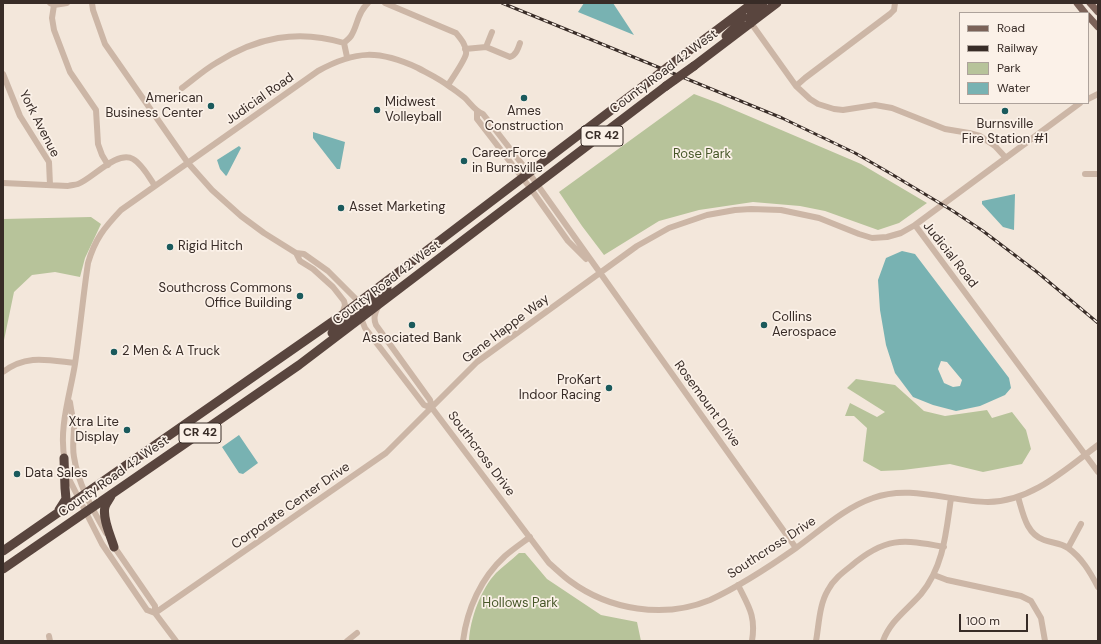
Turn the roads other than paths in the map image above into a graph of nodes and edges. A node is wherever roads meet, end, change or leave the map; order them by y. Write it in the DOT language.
graph roads {
  1 [pos="67,3"];
  2 [pos="92,3"];
  3 [pos="385,3"];
  4 [pos="753,3"];
  5 [pos="763,3"];
  6 [pos="777,3"];
  7 [pos="895,3"];
  8 [pos="1077,3"];
  9 [pos="1090,3"];
  10 [pos="52,4"];
  11 [pos="365,4"];
  12 [pos="741,12"];
  13 [pos="1084,12"];
  14 [pos="1098,12"];
  15 [pos="1089,17"];
  16 [pos="751,23"];
  17 [pos="1098,27"];
  18 [pos="492,32"];
  19 [pos="520,43"];
  20 [pos="344,44"];
  21 [pos="486,47"];
  22 [pos="465,49"];
  23 [pos="347,57"];
  24 [pos="694,66"];
  25 [pos="3,74"];
  26 [pos="448,85"];
  27 [pos="796,86"];
  28 [pos="182,88"];
  29 [pos="1098,94"];
  30 [pos="1089,98"];
  31 [pos="1079,104"];
  32 [pos="1006,158"];
  33 [pos="188,163"];
  34 [pos="108,165"];
  35 [pos="1085,174"];
  36 [pos="1098,174"];
  37 [pos="525,175"];
  38 [pos="3,183"];
  39 [pos="50,185"];
  40 [pos="155,186"];
  41 [pos="534,187"];
  42 [pos="915,225"];
  43 [pos="296,253"];
  44 [pos="410,263"];
  45 [pos="599,273"];
  46 [pos="358,302"];
  47 [pos="378,306"];
  48 [pos="342,315"];
  49 [pos="361,318"];
  50 [pos="75,362"];
  51 [pos="299,365"];
  52 [pos="3,372"];
  53 [pos="69,394"];
  54 [pos="432,408"];
  55 [pos="1098,445"];
  56 [pos="1085,455"];
  57 [pos="64,458"];
  58 [pos="1098,472"];
  59 [pos="113,493"];
  60 [pos="83,496"];
  61 [pos="1018,497"];
  62 [pos="951,498"];
  63 [pos="89,510"];
  64 [pos="54,516"];
  65 [pos="1081,524"];
  66 [pos="530,537"];
  67 [pos="944,547"];
  68 [pos="114,548"];
  69 [pos="796,548"];
  70 [pos="1068,548"];
  71 [pos="3,552"];
  72 [pos="3,569"];
  73 [pos="934,575"];
  74 [pos="738,585"];
  75 [pos="1098,587"];
  76 [pos="155,613"];
  77 [pos="357,633"];
  78 [pos="176,641"];
  79 [pos="347,641"];
  80 [pos="462,641"];
  81 [pos="752,641"];
  82 [pos="816,641"];
  83 [pos="883,641"];
  84 [pos="1045,641"];
  1 -- 10 [label="street"];
  2 -- 33 [label="street"];
  3 -- 22 [label="street"];
  4 -- 12 [label="highway, County Road 42 West / CR 42"];
  5 -- 16 [label="highway"];
  6 -- 16 [label="highway, County Road 42 West / CR 42"];
  7 -- 27 [label="street"];
  8 -- 13 [label="main road"];
  9 -- 14 [label="main road"];
  10 -- 34 [label="street"];
  11 -- 20 [label="street"];
  12 -- 24 [label="highway"];
  12 -- 37 [label="highway, County Road 42 West / CR 42, bridge"];
  15 -- 17 [label="main road"];
  16 -- 24 [label="highway, County Road 42 West / CR 42"];
  16 -- 27 [label="street"];
  18 -- 21 [label="street"];
  19 -- 21 [label="street"];
  20 -- 23 [label="street"];
  20 -- 28 [label="street"];
  21 -- 22 [label="street"];
  22 -- 26 [label="street"];
  23 -- 26 [label="street, Judicial Road"];
  23 -- 33 [label="street, Judicial Road"];
  24 -- 41 [label="highway, County Road 42 West / CR 42, bridge"];
  25 -- 39 [label="street, York Avenue"];
  26 -- 37 [label="street, Judicial Road"];
  27 -- 32 [label="street"];
  29 -- 30 [label="street"];
  31 -- 32 [label="street"];
  32 -- 42 [label="street"];
  33 -- 40 [label="street, Judicial Road"];
  33 -- 43 [label="street"];
  34 -- 39 [label="street"];
  34 -- 40 [label="street"];
  35 -- 36 [label="street"];
  37 -- 41 [label="street, Judicial Road"];
  37 -- 44 [label="highway, County Road 42 West / CR 42"];
  38 -- 39 [label="street"];
  40 -- 50 [label="street, Judicial Road"];
  41 -- 45 [label="street, Rosemount Drive"];
  41 -- 47 [label="highway, County Road 42 West / CR 42"];
  42 -- 45 [label="street, Judicial Road"];
  42 -- 56 [label="street, Judicial Road"];
  43 -- 46 [label="street"];
  43 -- 48 [label="street"];
  44 -- 46 [label="highway, County Road 42 West / CR 42"];
  44 -- 49 [label="highway"];
  45 -- 54 [label="street, Gene Happe Way"];
  45 -- 69 [label="street, Rosemount Drive"];
  46 -- 48 [label="highway, County Road 42 West / CR 42"];
  46 -- 51 [label="highway"];
  47 -- 49 [label="highway, County Road 42 West / CR 42"];
  47 -- 54 [label="street, Southcross Drive"];
  48 -- 60 [label="highway, County Road 42 West / CR 42"];
  49 -- 51 [label="highway, County Road 42 West / CR 42"];
  49 -- 54 [label="street, Southcross Drive"];
  50 -- 52 [label="street"];
  50 -- 53 [label="street, Judicial Road"];
  51 -- 59 [label="highway, County Road 42 West / CR 42"];
  53 -- 57 [label="street, Judicial Road"];
  53 -- 60 [label="street"];
  54 -- 66 [label="street, Southcross Drive"];
  54 -- 76 [label="street, Corporate Center Drive"];
  55 -- 56 [label="street, Southcross Drive"];
  56 -- 58 [label="street, Judicial Road"];
  56 -- 61 [label="street, Southcross Drive"];
  57 -- 60 [label="street, Judicial Road"];
  57 -- 64 [label="highway"];
  59 -- 63 [label="highway, County Road 42 West / CR 42"];
  59 -- 68 [label="highway"];
  60 -- 63 [label="street"];
  60 -- 64 [label="highway, County Road 42 West / CR 42"];
  61 -- 62 [label="street, Southcross Drive"];
  61 -- 70 [label="street"];
  62 -- 67 [label="street"];
  62 -- 69 [label="street, Southcross Drive"];
  63 -- 68 [label="street"];
  63 -- 72 [label="highway, County Road 42 West / CR 42"];
  63 -- 76 [label="street"];
  64 -- 71 [label="highway, County Road 42 West / CR 42"];
  65 -- 70 [label="street"];
  66 -- 74 [label="street, Southcross Drive"];
  66 -- 80 [label="street"];
  67 -- 73 [label="street"];
  67 -- 82 [label="street"];
  68 -- 76 [label="street"];
  69 -- 74 [label="street, Southcross Drive"];
  70 -- 75 [label="street"];
  73 -- 83 [label="street"];
  73 -- 84 [label="street"];
  74 -- 81 [label="street"];
  76 -- 78 [label="street"];
  77 -- 79 [label="street"];
}
